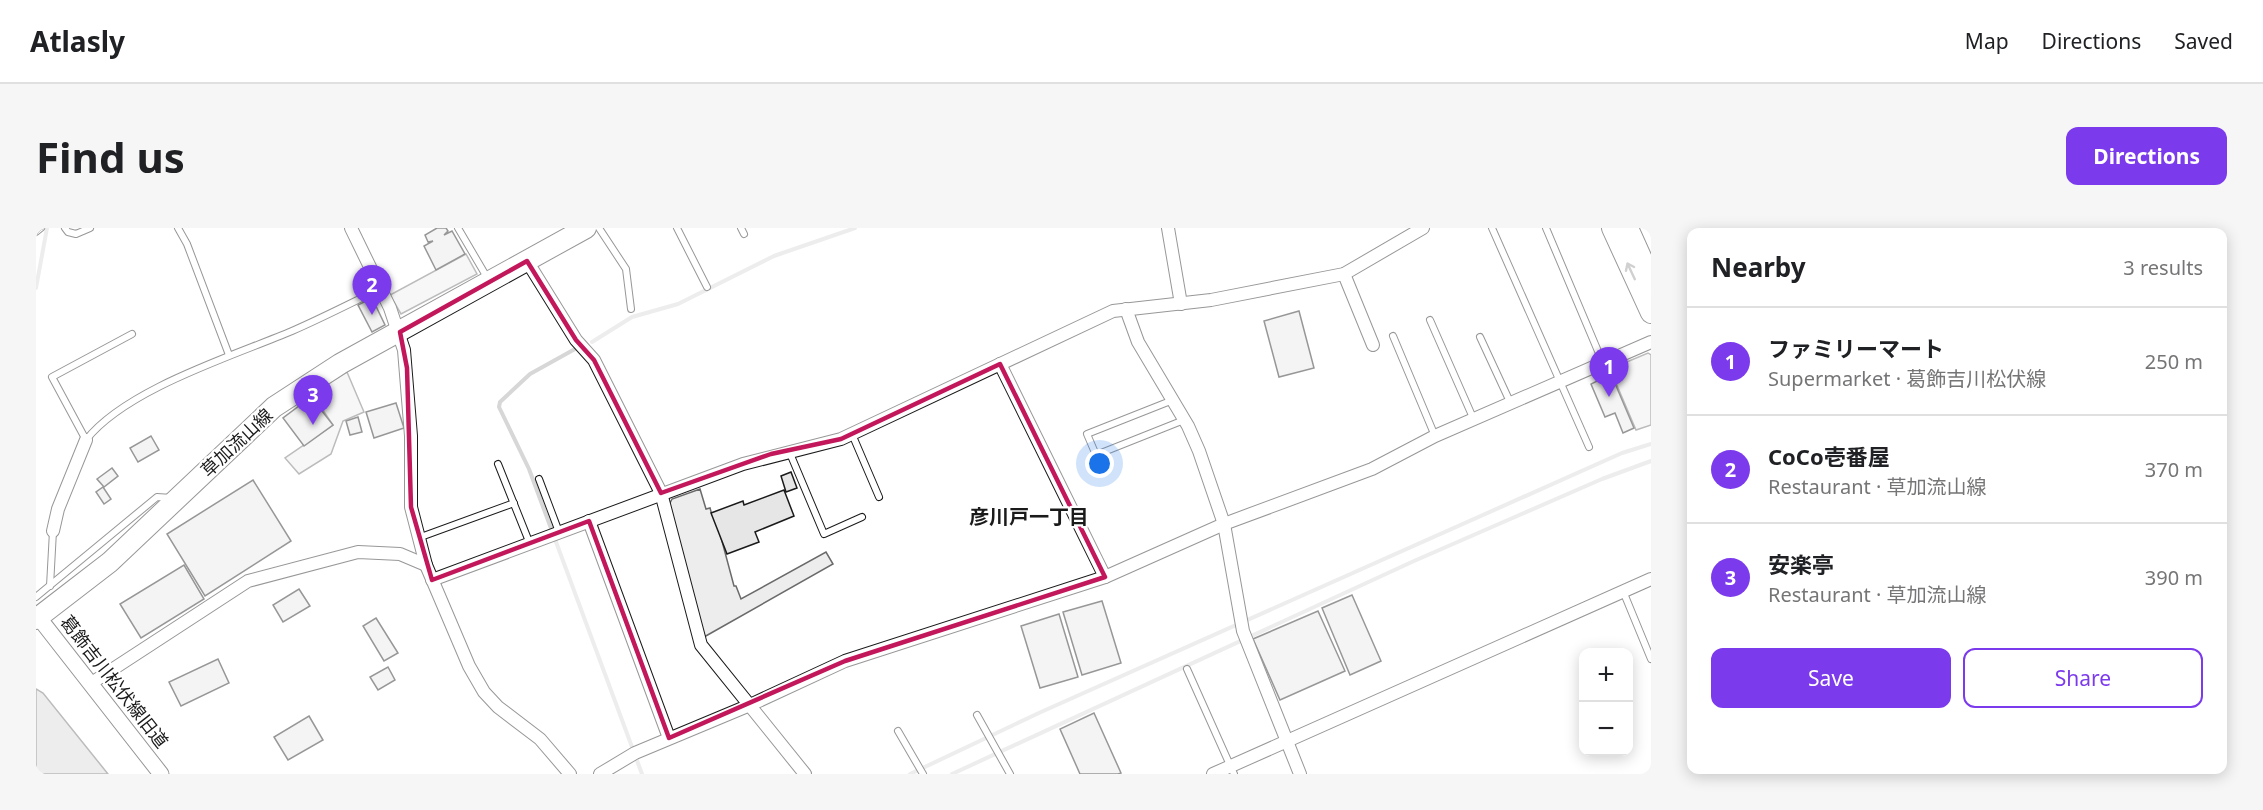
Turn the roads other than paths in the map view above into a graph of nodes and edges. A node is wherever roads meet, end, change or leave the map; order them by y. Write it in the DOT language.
graph roads {
  1 [pos="40,228"];
  2 [pos="65,228"];
  3 [pos="90,228"];
  4 [pos="178,228"];
  5 [pos="351,228"];
  6 [pos="458,228"];
  7 [pos="676,228"];
  8 [pos="1167,228"];
  9 [pos="1423,228"];
  10 [pos="1492,228"];
  11 [pos="1546,228"];
  12 [pos="1612,228"];
  13 [pos="1628,228"];
  14 [pos="585,229"];
  15 [pos="36,232"];
  16 [pos="527,261"];
  17 [pos="1344,274"];
  18 [pos="1651,279"];
  19 [pos="490,282"];
  20 [pos="706,287"];
  21 [pos="380,289"];
  22 [pos="1180,304"];
  23 [pos="631,309"];
  24 [pos="1126,309"];
  25 [pos="1651,313"];
  26 [pos="1430,320"];
  27 [pos="400,332"];
  28 [pos="132,334"];
  29 [pos="1392,336"];
  30 [pos="1480,337"];
  31 [pos="1651,342"];
  32 [pos="1373,345"];
  33 [pos="229,355"];
  34 [pos="1603,363"];
  35 [pos="1000,364"];
  36 [pos="1561,382"];
  37 [pos="1173,400"];
  38 [pos="1511,404"];
  39 [pos="1184,419"];
  40 [pos="1474,420"];
  41 [pos="852,434"];
  42 [pos="1435,436"];
  43 [pos="86,440"];
  44 [pos="1589,447"];
  45 [pos="789,450"];
  46 [pos="498,464"];
  47 [pos="539,479"];
  48 [pos="661,493"];
  49 [pos="879,497"];
  50 [pos="178,500"];
  51 [pos="514,503"];
  52 [pos="862,517"];
  53 [pos="589,521"];
  54 [pos="1224,524"];
  55 [pos="53,531"];
  56 [pos="559,533"];
  57 [pos="418,538"];
  58 [pos="530,544"];
  59 [pos="426,565"];
  60 [pos="1105,577"];
  61 [pos="1651,579"];
  62 [pos="432,580"];
  63 [pos="50,586"];
  64 [pos="1623,591"];
  65 [pos="36,597"];
  66 [pos="37,617"];
  67 [pos="1651,659"];
  68 [pos="1187,669"];
  69 [pos="90,684"];
  70 [pos="750,705"];
  71 [pos="977,715"];
  72 [pos="898,731"];
  73 [pos="669,738"];
  74 [pos="1287,742"];
  75 [pos="1232,770"];
  76 [pos="802,773"];
  77 [pos="161,774"];
  78 [pos="570,774"];
  79 [pos="600,774"];
  80 [pos="923,774"];
  81 [pos="1010,774"];
  82 [pos="1213,774"];
  83 [pos="1300,774"];
  1 -- 15 [label="lane"];
  2 -- 3 [label="lane"];
  4 -- 33 [label="lane"];
  5 -- 21 [label="street"];
  6 -- 19 [label="lane"];
  7 -- 20 [label="lane"];
  8 -- 22 [label="street"];
  9 -- 17 [label="street"];
  10 -- 36 [label="lane"];
  11 -- 34 [label="lane"];
  25 -- 12 [label="main road, one-way"];
  13 -- 18 [label="main road"];
  14 -- 16 [label="main road, 草加流山線"];
  14 -- 23 [label="lane"];
  16 -- 19 [label="main road, 草加流山線"];
  16 -- 48 [label="street"];
  17 -- 22 [label="street"];
  17 -- 32 [label="street"];
  19 -- 27 [label="main road, 草加流山線"];
  21 -- 27 [label="street"];
  21 -- 33 [label="lane"];
  22 -- 24 [label="street"];
  24 -- 35 [label="street"];
  24 -- 37 [label="street"];
  26 -- 40 [label="lane"];
  27 -- 50 [label="main road, 草加流山線"];
  27 -- 57 [label="street"];
  28 -- 43 [label="lane"];
  29 -- 42 [label="lane"];
  30 -- 38 [label="lane"];
  31 -- 34 [label="street"];
  33 -- 43 [label="lane"];
  34 -- 36 [label="street"];
  35 -- 41 [label="street"];
  35 -- 60 [label="street"];
  36 -- 38 [label="street"];
  36 -- 44 [label="lane"];
  37 -- 39 [label="street"];
  37 -- 39 [label="lane"];
  38 -- 40 [label="street"];
  39 -- 54 [label="street"];
  40 -- 42 [label="street"];
  41 -- 45 [label="street"];
  41 -- 49 [label="lane"];
  42 -- 54 [label="street"];
  43 -- 55 [label="street"];
  45 -- 48 [label="street"];
  45 -- 52 [label="lane"];
  46 -- 51 [label="lane"];
  47 -- 56 [label="lane"];
  48 -- 53 [label="street"];
  48 -- 70 [label="street"];
  50 -- 63 [label="lane"];
  50 -- 66 [label="main road, 草加流山線"];
  51 -- 57 [label="lane"];
  51 -- 58 [label="lane"];
  53 -- 56 [label="street"];
  53 -- 73 [label="street"];
  54 -- 60 [label="street"];
  54 -- 74 [label="street"];
  55 -- 63 [label="lane"];
  56 -- 58 [label="street"];
  57 -- 59 [label="street"];
  58 -- 62 [label="street"];
  59 -- 62 [label="street"];
  59 -- 69 [label="street"];
  60 -- 70 [label="street"];
  61 -- 64 [label="street"];
  62 -- 78 [label="street"];
  63 -- 65 [label="lane"];
  64 -- 67 [label="lane"];
  64 -- 74 [label="street"];
  66 -- 69 [label="street, 葛飾吉川松伏線旧道"];
  68 -- 75 [label="lane"];
  69 -- 77 [label="street, 葛飾吉川松伏線旧道"];
  70 -- 73 [label="street"];
  70 -- 76 [label="street"];
  71 -- 81 [label="lane"];
  72 -- 80 [label="lane"];
  73 -- 79 [label="street"];
  74 -- 75 [label="street"];
  74 -- 83 [label="street"];
  75 -- 82 [label="street"];
}
